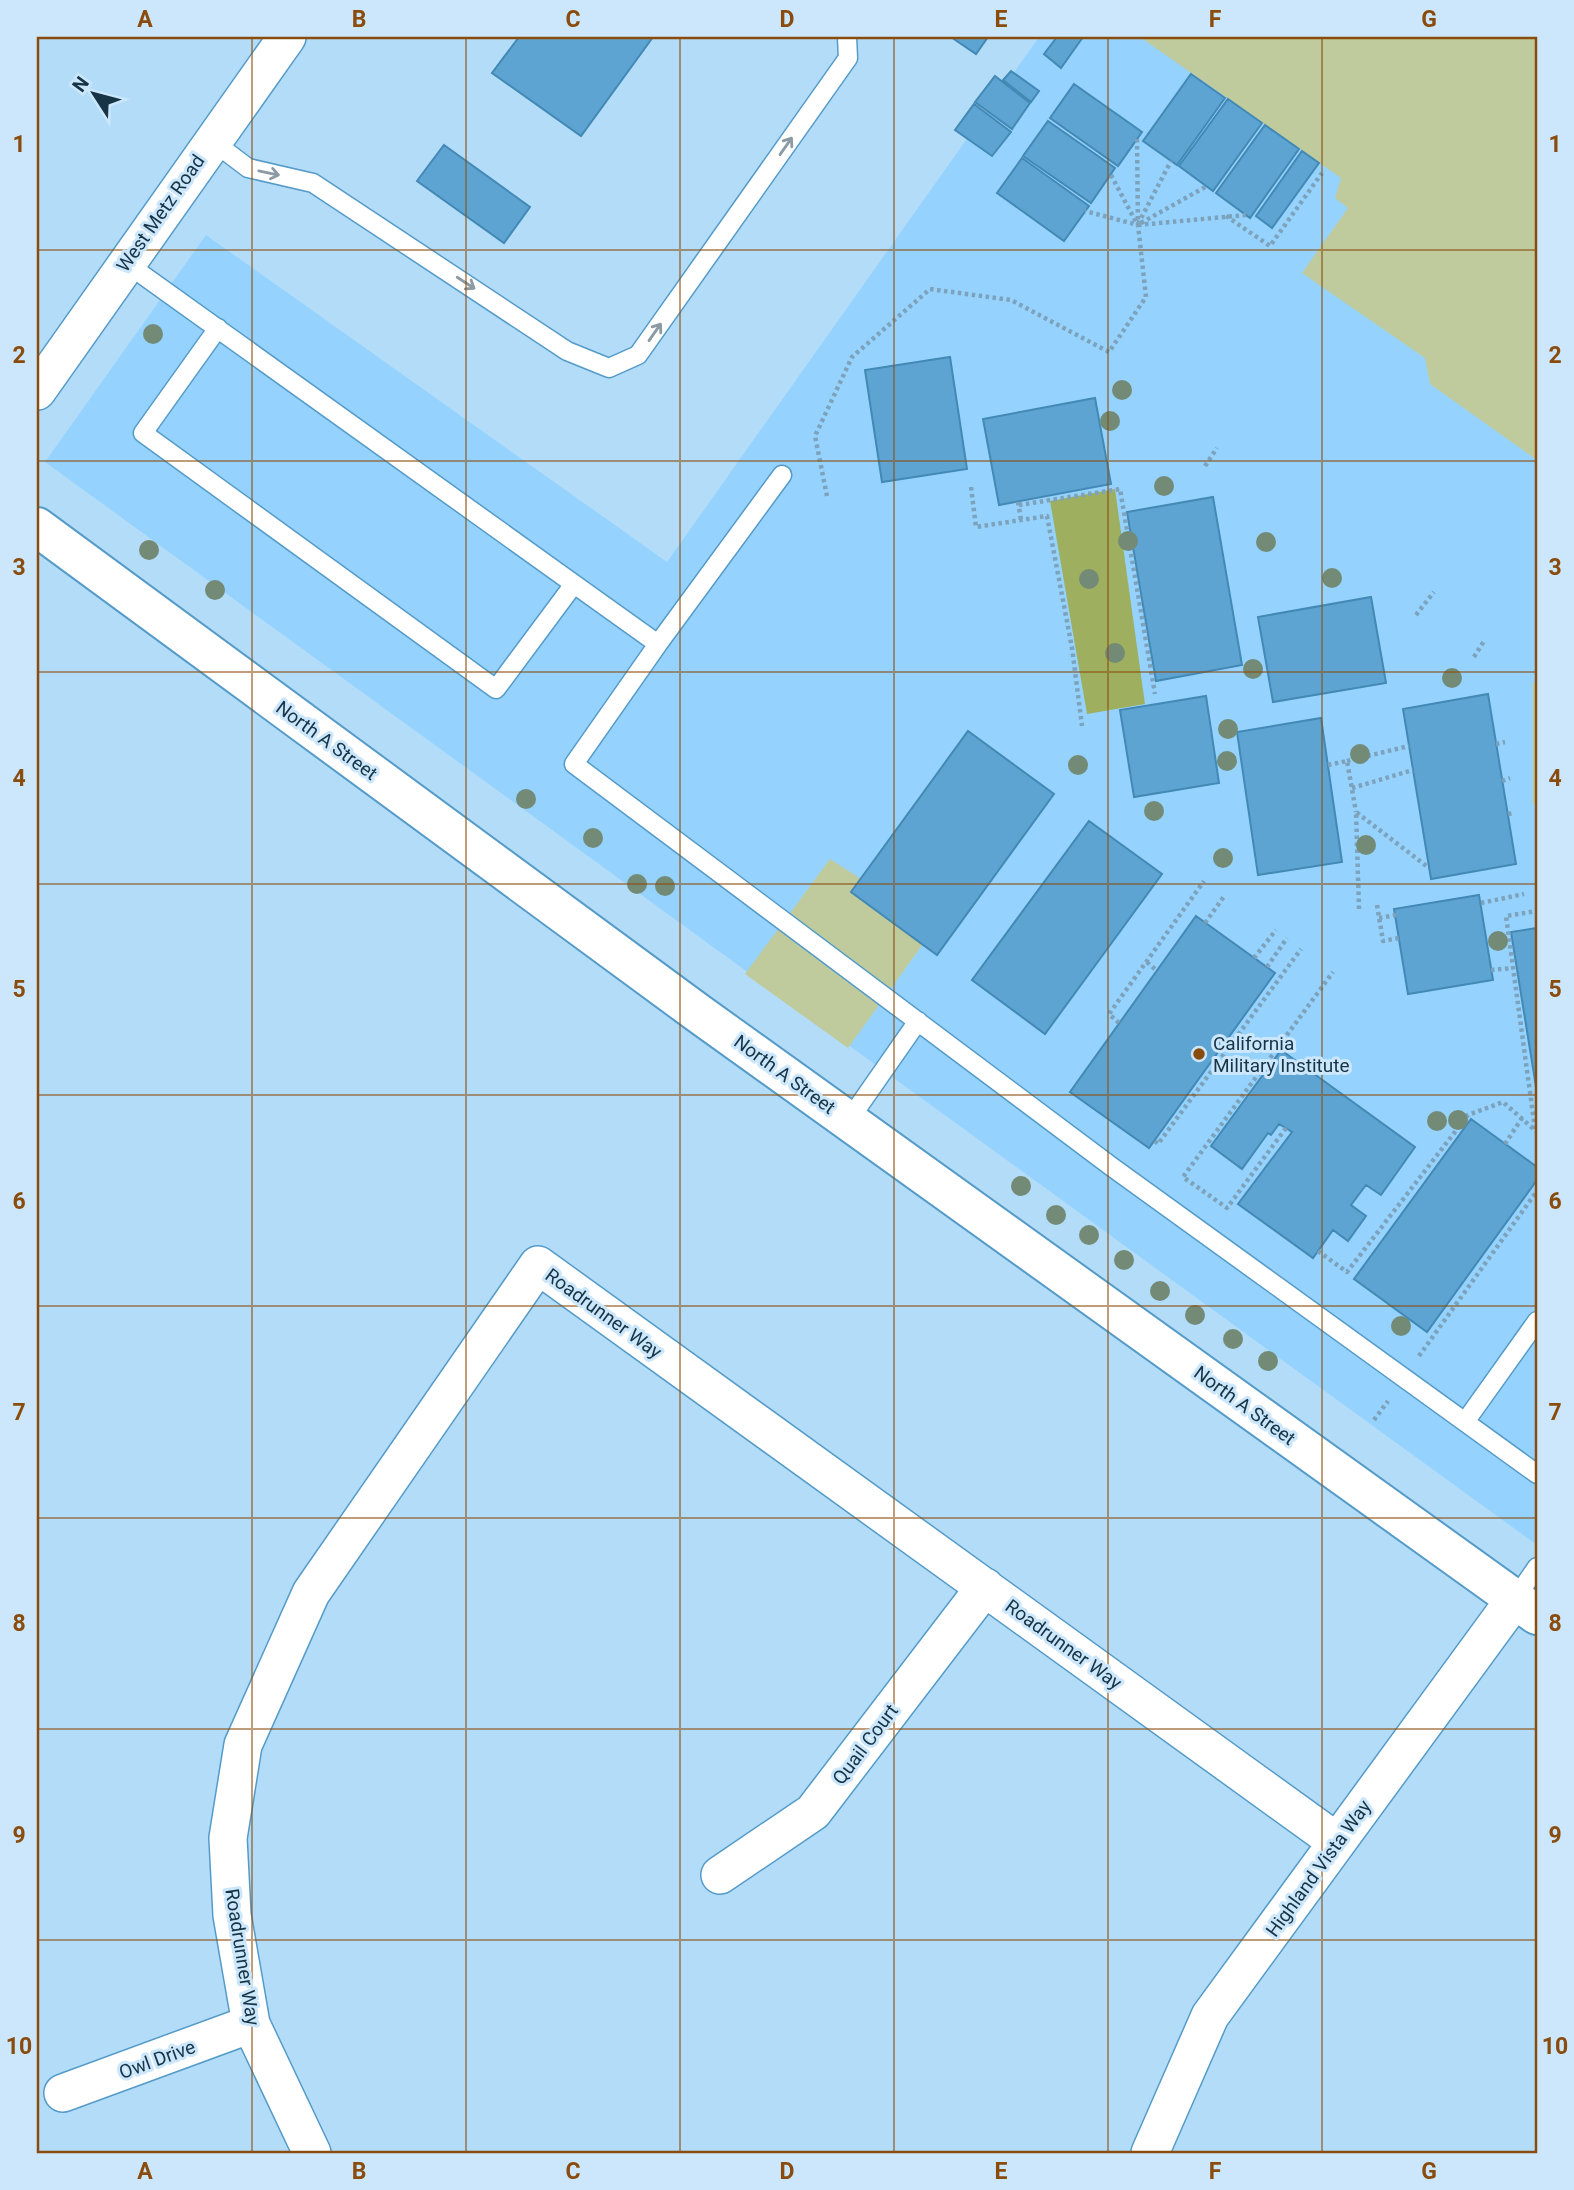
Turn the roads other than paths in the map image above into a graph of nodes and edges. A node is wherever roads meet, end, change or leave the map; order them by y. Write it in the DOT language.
graph roads {
  1 [pos="286,37"];
  2 [pos="847,37"];
  3 [pos="211,140"];
  4 [pos="126,263"];
  5 [pos="218,328"];
  6 [pos="37,391"];
  7 [pos="782,475"];
  8 [pos="37,527"];
  9 [pos="574,584"];
  10 [pos="658,644"];
  11 [pos="918,1021"];
  12 [pos="849,1120"];
  13 [pos="1537,1321"];
  14 [pos="1465,1422"];
  15 [pos="1537,1474"];
  16 [pos="1537,1567"];
  17 [pos="985,1587"];
  18 [pos="1526,1607"];
  19 [pos="1337,1842"];
  20 [pos="720,1875"];
  21 [pos="251,2024"];
  22 [pos="63,2093"];
  23 [pos="312,2153"];
  24 [pos="1150,2153"];
  1 -- 3 [label="street, West Metz Road"];
  3 -- 2 [label="lane, one-way"];
  3 -- 4 [label="street, West Metz Road"];
  4 -- 5 [label="lane"];
  4 -- 6 [label="street, West Metz Road"];
  5 -- 9 [label="lane"];
  5 -- 9 [label="lane"];
  7 -- 10 [label="lane"];
  8 -- 12 [label="main road, North A Street"];
  9 -- 10 [label="lane"];
  10 -- 11 [label="lane"];
  11 -- 12 [label="lane"];
  11 -- 14 [label="lane"];
  12 -- 18 [label="main road, North A Street"];
  13 -- 14 [label="lane"];
  14 -- 15 [label="lane"];
  16 -- 18 [label="lane"];
  17 -- 19 [label="street, Roadrunner Way"];
  17 -- 20 [label="street, Quail Court"];
  17 -- 21 [label="street, Roadrunner Way"];
  18 -- 19 [label="street, Highland Vista Way"];
  19 -- 24 [label="street, Highland Vista Way"];
  21 -- 22 [label="street, Owl Drive"];
  21 -- 23 [label="street, Roadrunner Way"];
}
